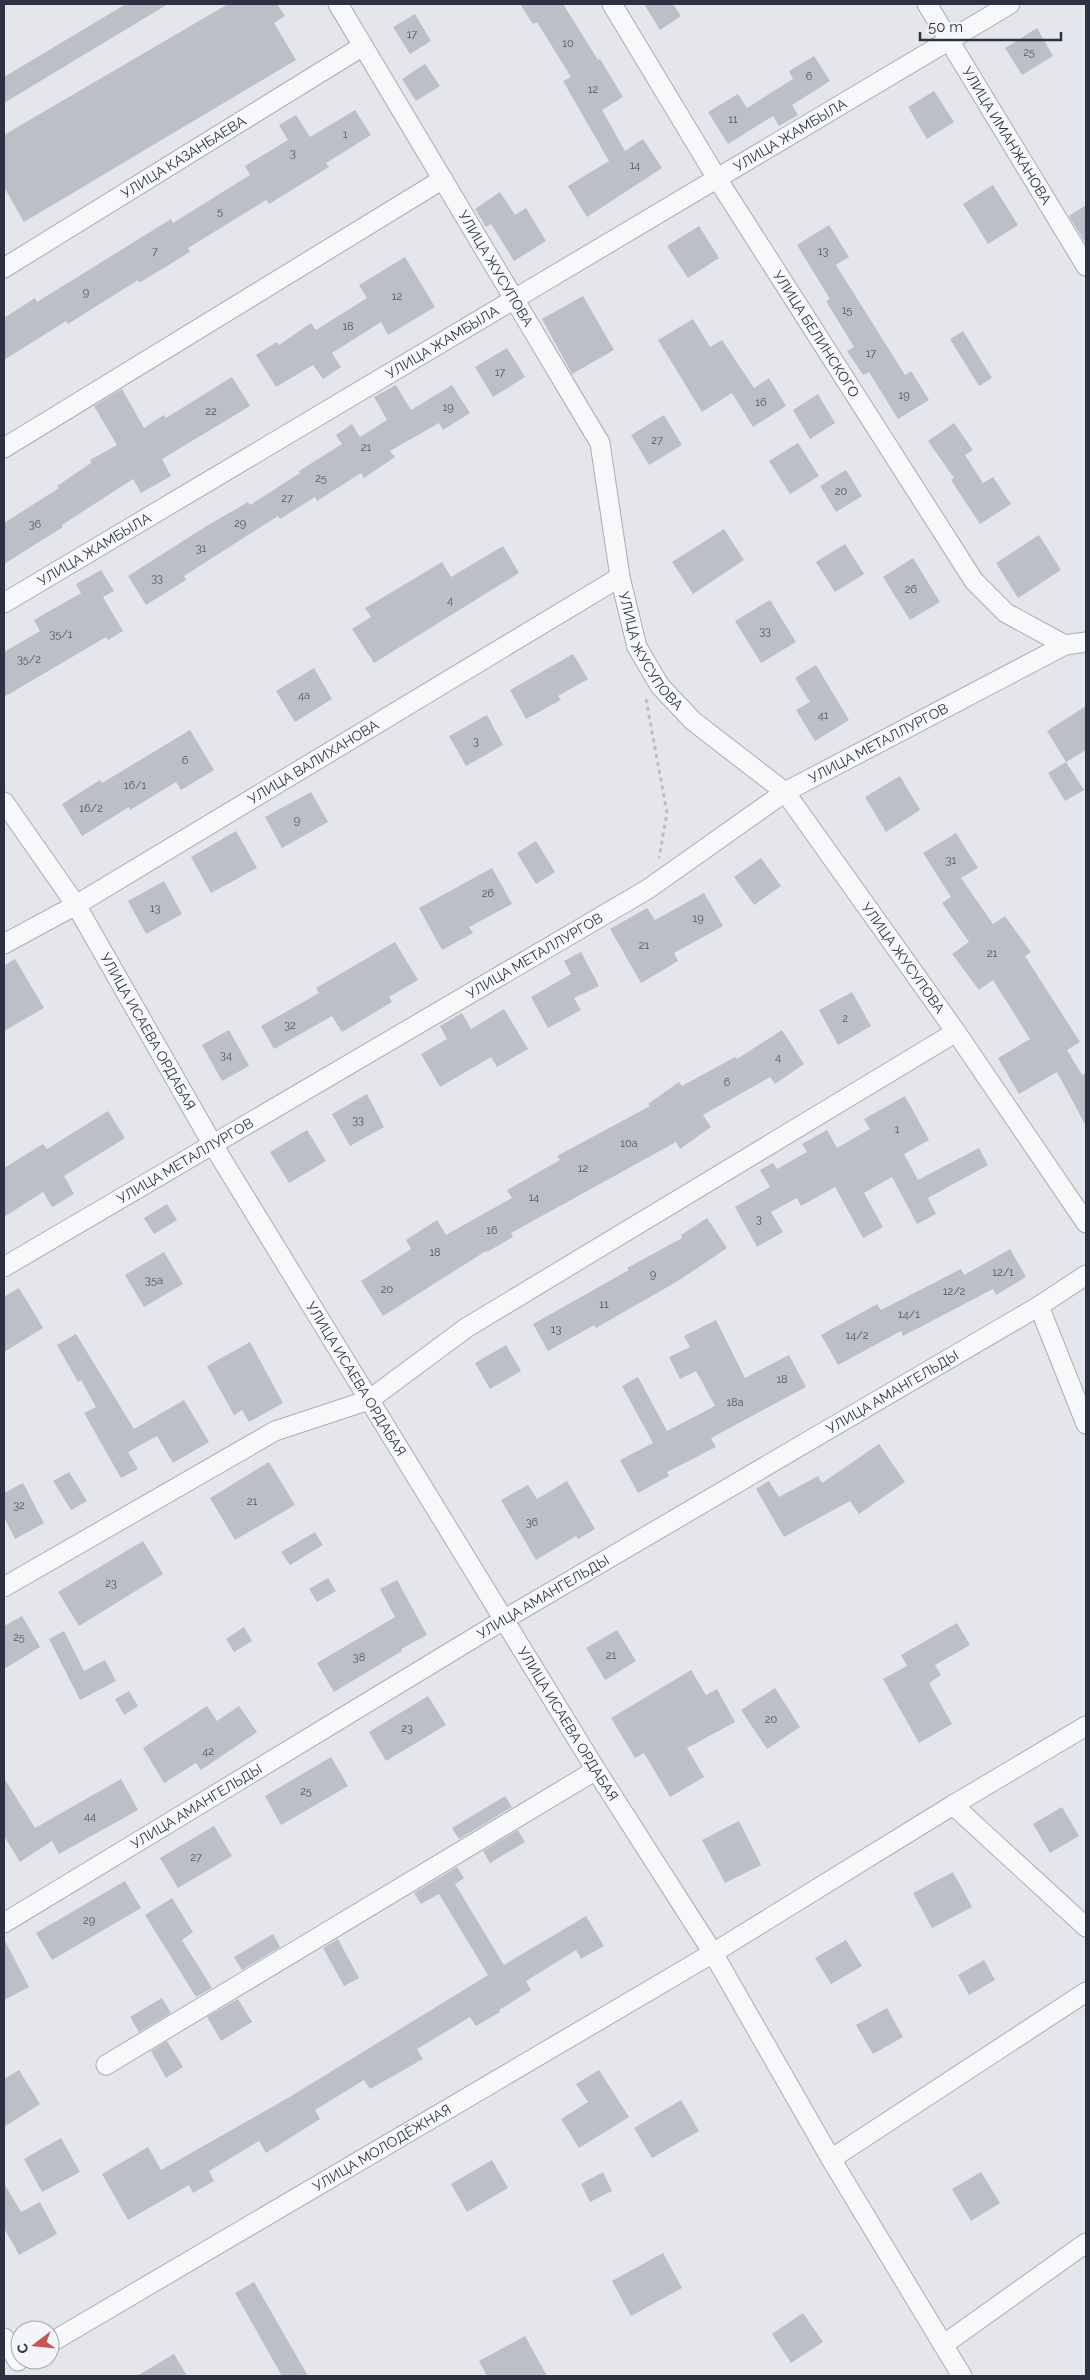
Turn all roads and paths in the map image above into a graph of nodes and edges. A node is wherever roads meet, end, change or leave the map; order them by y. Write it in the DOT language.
graph roads {
  1 [pos="338,4"];
  2 [pos="612,4"];
  3 [pos="927,4"];
  4 [pos="1010,4"];
  5 [pos="949,40"];
  6 [pos="363,46"];
  7 [pos="443,179"];
  8 [pos="718,180"];
  9 [pos="1086,266"];
  10 [pos="4,268"];
  11 [pos="514,299"];
  12 [pos="4,448"];
  13 [pos="620,577"];
  14 [pos="4,603"];
  15 [pos="1057,641"];
  16 [pos="1086,642"];
  17 [pos="646,696"];
  18 [pos="785,792"];
  19 [pos="4,802"];
  20 [pos="648,889"];
  21 [pos="76,905"];
  22 [pos="4,944"];
  23 [pos="956,1032"];
  24 [pos="213,1145"];
  25 [pos="1086,1223"];
  26 [pos="4,1267"];
  27 [pos="1086,1275"];
  28 [pos="1039,1306"];
  29 [pos="369,1400"];
  30 [pos="1086,1424"];
  31 [pos="4,1587"];
  32 [pos="506,1619"];
  33 [pos="1086,1726"];
  34 [pos="596,1770"];
  35 [pos="953,1805"];
  36 [pos="4,1924"];
  37 [pos="1086,1927"];
  38 [pos="713,1953"];
  39 [pos="1086,1992"];
  40 [pos="106,2065"];
  41 [pos="831,2159"];
  42 [pos="1086,2242"];
  43 [pos="60,2337"];
  44 [pos="4,2338"];
  45 [pos="943,2345"];
  46 [pos="10,2354"];
  47 [pos="962,2376"];
  1 -- 6 [label="street, УЛИЦА ЖУСУПОВА"];
  2 -- 8 [label="street, УЛИЦА БЕЛИНСКОГО"];
  3 -- 5 [label="street, УЛИЦА ИМАНЖАНОВА"];
  4 -- 5 [label="street, УЛИЦА ЖАМБЫЛА"];
  5 -- 8 [label="street, УЛИЦА ЖАМБЫЛА"];
  5 -- 9 [label="street, УЛИЦА ИМАНЖАНОВА"];
  6 -- 7 [label="street, УЛИЦА ЖУСУПОВА"];
  6 -- 10 [label="street, УЛИЦА КАЗАНБАЕВА"];
  7 -- 11 [label="street, УЛИЦА ЖУСУПОВА"];
  7 -- 12 [label="street"];
  8 -- 11 [label="street, УЛИЦА ЖАМБЫЛА"];
  8 -- 15 [label="street, УЛИЦА БЕЛИНСКОГО"];
  11 -- 13 [label="street, УЛИЦА ЖУСУПОВА"];
  11 -- 14 [label="street, УЛИЦА ЖАМБЫЛА"];
  13 -- 18 [label="street, УЛИЦА ЖУСУПОВА"];
  13 -- 21 [label="street, УЛИЦА ВАЛИХАНОВА"];
  15 -- 16 [label="street, УЛИЦА МЕТАЛЛУРГОВ"];
  15 -- 18 [label="street, УЛИЦА МЕТАЛЛУРГОВ"];
  17 -- 20 [label="path"];
  18 -- 20 [label="street, УЛИЦА МЕТАЛЛУРГОВ"];
  18 -- 23 [label="street, УЛИЦА ЖУСУПОВА"];
  19 -- 21 [label="street, УЛИЦА ИСАЕВА ОРДАБАЯ"];
  20 -- 24 [label="street, УЛИЦА МЕТАЛЛУРГОВ"];
  21 -- 22 [label="street, УЛИЦА ВАЛИХАНОВА"];
  21 -- 24 [label="street, УЛИЦА ИСАЕВА ОРДАБАЯ"];
  23 -- 25 [label="street, УЛИЦА ЖУСУПОВА"];
  23 -- 29 [label="street"];
  24 -- 26 [label="street, УЛИЦА МЕТАЛЛУРГОВ"];
  24 -- 29 [label="street, УЛИЦА ИСАЕВА ОРДАБАЯ"];
  27 -- 28 [label="street, УЛИЦА АМАНГЕЛЬДЫ"];
  28 -- 30 [label="street"];
  28 -- 32 [label="street, УЛИЦА АМАНГЕЛЬДЫ"];
  29 -- 31 [label="street"];
  29 -- 32 [label="street, УЛИЦА ИСАЕВА ОРДАБАЯ"];
  32 -- 34 [label="street, УЛИЦА ИСАЕВА ОРДАБАЯ"];
  32 -- 36 [label="street, УЛИЦА АМАНГЕЛЬДЫ"];
  33 -- 35 [label="street, УЛИЦА МОЛОДЁЖНАЯ"];
  34 -- 38 [label="street, УЛИЦА ИСАЕВА ОРДАБАЯ"];
  34 -- 40 [label="street"];
  35 -- 37 [label="street"];
  35 -- 38 [label="street, УЛИЦА МОЛОДЁЖНАЯ"];
  38 -- 41 [label="street, УЛИЦА ИСАЕВА ОРДАБАЯ"];
  38 -- 43 [label="street, УЛИЦА МОЛОДЁЖНАЯ"];
  39 -- 41 [label="street"];
  41 -- 45 [label="street, УЛИЦА ИСАЕВА ОРДАБАЯ"];
  42 -- 45 [label="street"];
  44 -- 46 [label="street"];
  45 -- 47 [label="street, УЛИЦА ИСАЕВА ОРДАБАЯ"];
}
